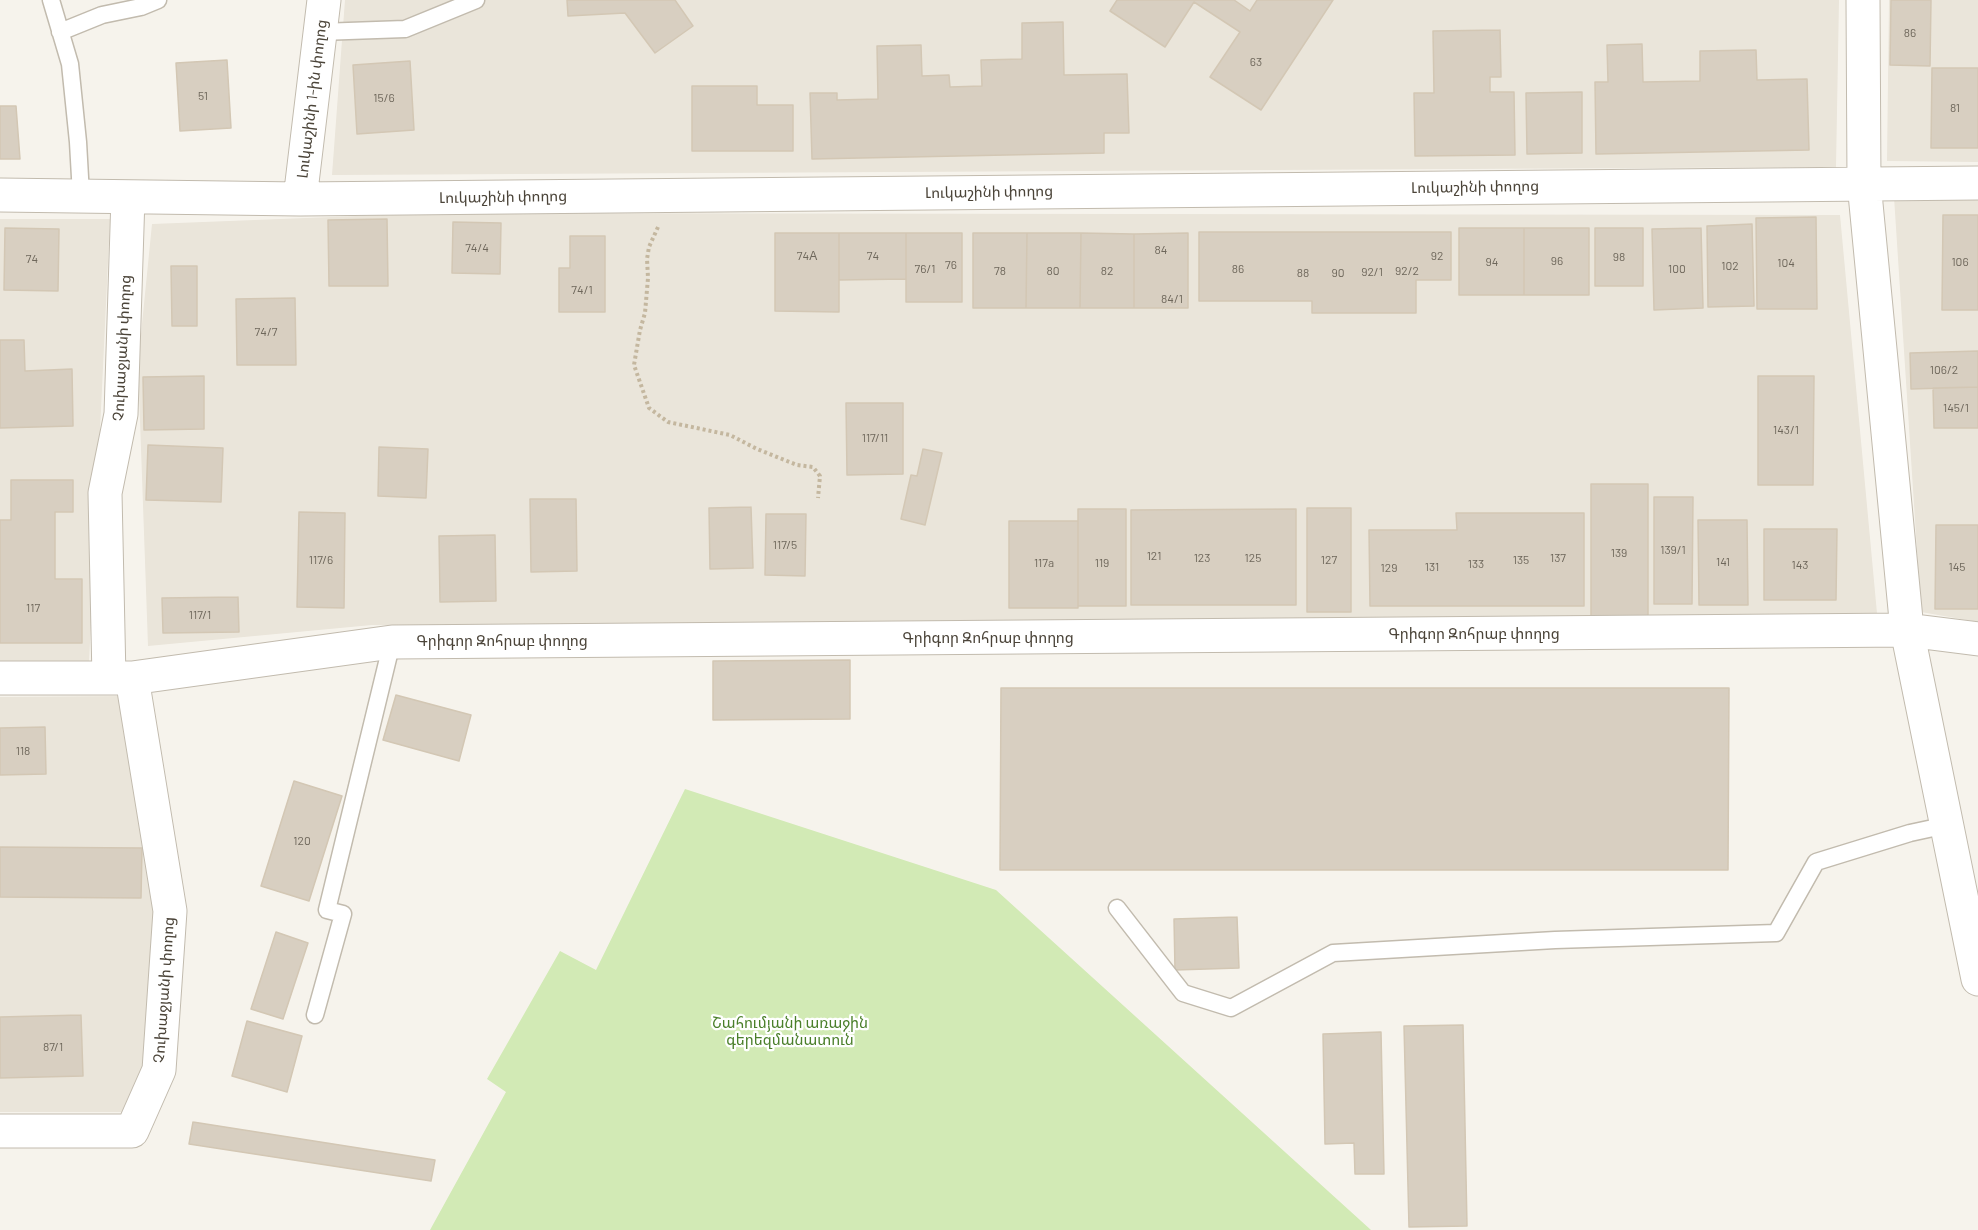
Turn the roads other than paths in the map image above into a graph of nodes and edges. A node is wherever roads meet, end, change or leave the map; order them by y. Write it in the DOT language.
graph roads {
  1 [pos="51,0"];
  2 [pos="158,0"];
  3 [pos="324,0"];
  4 [pos="476,0"];
  5 [pos="1863,0"];
  6 [pos="60,32"];
  7 [pos="320,32"];
  8 [pos="1864,183"];
  9 [pos="1978,183"];
  10 [pos="0,195"];
  11 [pos="81,195"];
  12 [pos="128,197"];
  13 [pos="300,199"];
  14 [pos="1907,630"];
  15 [pos="1978,639"];
  16 [pos="392,642"];
  17 [pos="0,678"];
  18 [pos="121,678"];
  19 [pos="1947,825"];
  20 [pos="1117,908"];
  21 [pos="1978,979"];
  22 [pos="315,1015"];
  23 [pos="0,1131"];
  1 -- 6 [label="lane"];
  2 -- 6 [label="lane"];
  3 -- 7 [label="street, Լուկաշինի 1-ին փողոց"];
  4 -- 7 [label="lane"];
  5 -- 8 [label="street"];
  6 -- 11 [label="lane"];
  7 -- 13 [label="street, Լուկաշինի 1-ին փողոց"];
  8 -- 9 [label="street, Լուկաշինի փողոց"];
  8 -- 13 [label="street, Լուկաշինի փողոց"];
  8 -- 14 [label="street"];
  10 -- 11 [label="street, Լուկաշինի փողոց"];
  11 -- 12 [label="street, Լուկաշինի փողոց"];
  12 -- 13 [label="street, Լուկաշինի փողոց"];
  12 -- 18 [label="street, Չուխաջյանի փողոց"];
  14 -- 15 [label="street, Գրիգոր Զոհրաբ փողոց"];
  14 -- 16 [label="street, Գրիգոր Զոհրաբ փողոց"];
  14 -- 19 [label="street"];
  16 -- 18 [label="street, Գրիգոր Զոհրաբ փողոց"];
  16 -- 22 [label="lane"];
  17 -- 18 [label="street, Գրիգոր Զոհրաբ փողոց"];
  18 -- 23 [label="street, Չուխաջյանի փողոց"];
  19 -- 20 [label="lane"];
  19 -- 21 [label="street"];
}
